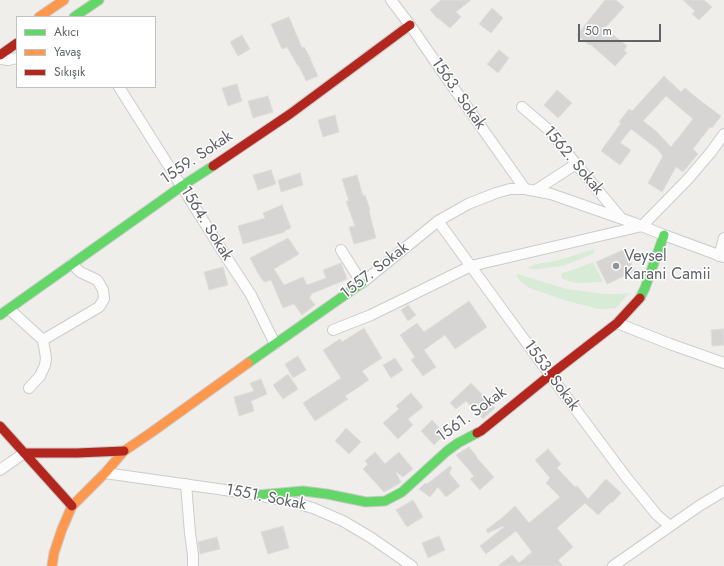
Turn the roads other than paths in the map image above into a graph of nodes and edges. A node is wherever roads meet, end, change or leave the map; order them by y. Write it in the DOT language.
graph roads {
  1 [pos="64,0"];
  2 [pos="99,0"];
  3 [pos="391,0"];
  4 [pos="40,16"];
  5 [pos="75,16"];
  6 [pos="410,25"];
  7 [pos="16,44"];
  8 [pos="0,55"];
  9 [pos="16,58"];
  10 [pos="0,59"];
  11 [pos="121,88"];
  12 [pos="522,107"];
  13 [pos="724,134"];
  14 [pos="576,164"];
  15 [pos="182,186"];
  16 [pos="525,189"];
  17 [pos="536,190"];
  18 [pos="620,218"];
  19 [pos="438,221"];
  20 [pos="642,226"];
  21 [pos="664,235"];
  22 [pos="724,238"];
  23 [pos="341,250"];
  24 [pos="722,257"];
  25 [pos="72,264"];
  26 [pos="471,266"];
  27 [pos="362,283"];
  28 [pos="9,309"];
  29 [pos="0,315"];
  30 [pos="617,324"];
  31 [pos="333,330"];
  32 [pos="43,340"];
  33 [pos="275,344"];
  34 [pos="724,363"];
  35 [pos="550,375"];
  36 [pos="29,388"];
  37 [pos="0,426"];
  38 [pos="124,451"];
  39 [pos="24,453"];
  40 [pos="0,470"];
  41 [pos="105,472"];
  42 [pos="186,484"];
  43 [pos="724,491"];
  44 [pos="258,495"];
  45 [pos="72,506"];
  46 [pos="670,526"];
  47 [pos="193,555"];
  48 [pos="52,566"];
  49 [pos="193,566"];
  50 [pos="198,566"];
  51 [pos="412,566"];
  52 [pos="613,566"];
  1 -- 4 [label="street"];
  2 -- 5 [label="street"];
  3 -- 6 [label="street, 1563. Sokak"];
  6 -- 15 [label="street, 1559. Sokak"];
  6 -- 16 [label="street, 1563. Sokak"];
  7 -- 8 [label="street"];
  9 -- 10 [label="street"];
  11 -- 15 [label="street, 1564. Sokak"];
  12 -- 14 [label="street, 1562. Sokak"];
  13 -- 20 [label="street"];
  14 -- 17 [label="street"];
  14 -- 18 [label="street, 1562. Sokak"];
  15 -- 25 [label="street, 1559. Sokak"];
  15 -- 33 [label="street, 1564. Sokak"];
  16 -- 17 [label="street, 1557. Sokak"];
  16 -- 19 [label="street, 1557. Sokak"];
  17 -- 18 [label="street, 1557. Sokak"];
  18 -- 20 [label="street, 1557. Sokak"];
  19 -- 26 [label="street, 1553. Sokak"];
  19 -- 27 [label="street, 1557. Sokak"];
  20 -- 21 [label="street, 1557. Sokak"];
  20 -- 26 [label="street"];
  21 -- 24 [label="street, 1557. Sokak"];
  21 -- 30 [label="street, 1561. Sokak"];
  22 -- 24 [label="street"];
  23 -- 27 [label="street"];
  25 -- 28 [label="street, 1559. Sokak"];
  25 -- 32 [label="street"];
  26 -- 31 [label="street"];
  26 -- 35 [label="street, 1553. Sokak"];
  27 -- 33 [label="street, 1557. Sokak"];
  28 -- 29 [label="street, 1559. Sokak"];
  28 -- 32 [label="street"];
  30 -- 34 [label="street"];
  30 -- 35 [label="street, 1561. Sokak"];
  32 -- 36 [label="street"];
  33 -- 38 [label="street, 1557. Sokak"];
  35 -- 44 [label="street, 1561. Sokak"];
  35 -- 46 [label="street, 1553. Sokak"];
  37 -- 39 [label="street"];
  38 -- 39 [label="street"];
  38 -- 41 [label="street, 1557. Sokak"];
  39 -- 40 [label="street"];
  39 -- 45 [label="street"];
  41 -- 42 [label="street, 1551. Sokak"];
  41 -- 45 [label="street, 1557. Sokak"];
  42 -- 44 [label="street, 1551. Sokak"];
  42 -- 47 [label="street"];
  43 -- 46 [label="street"];
  44 -- 51 [label="street, 1551. Sokak"];
  45 -- 48 [label="street"];
  46 -- 52 [label="street"];
  47 -- 49 [label="street"];
  47 -- 50 [label="street"];
}
